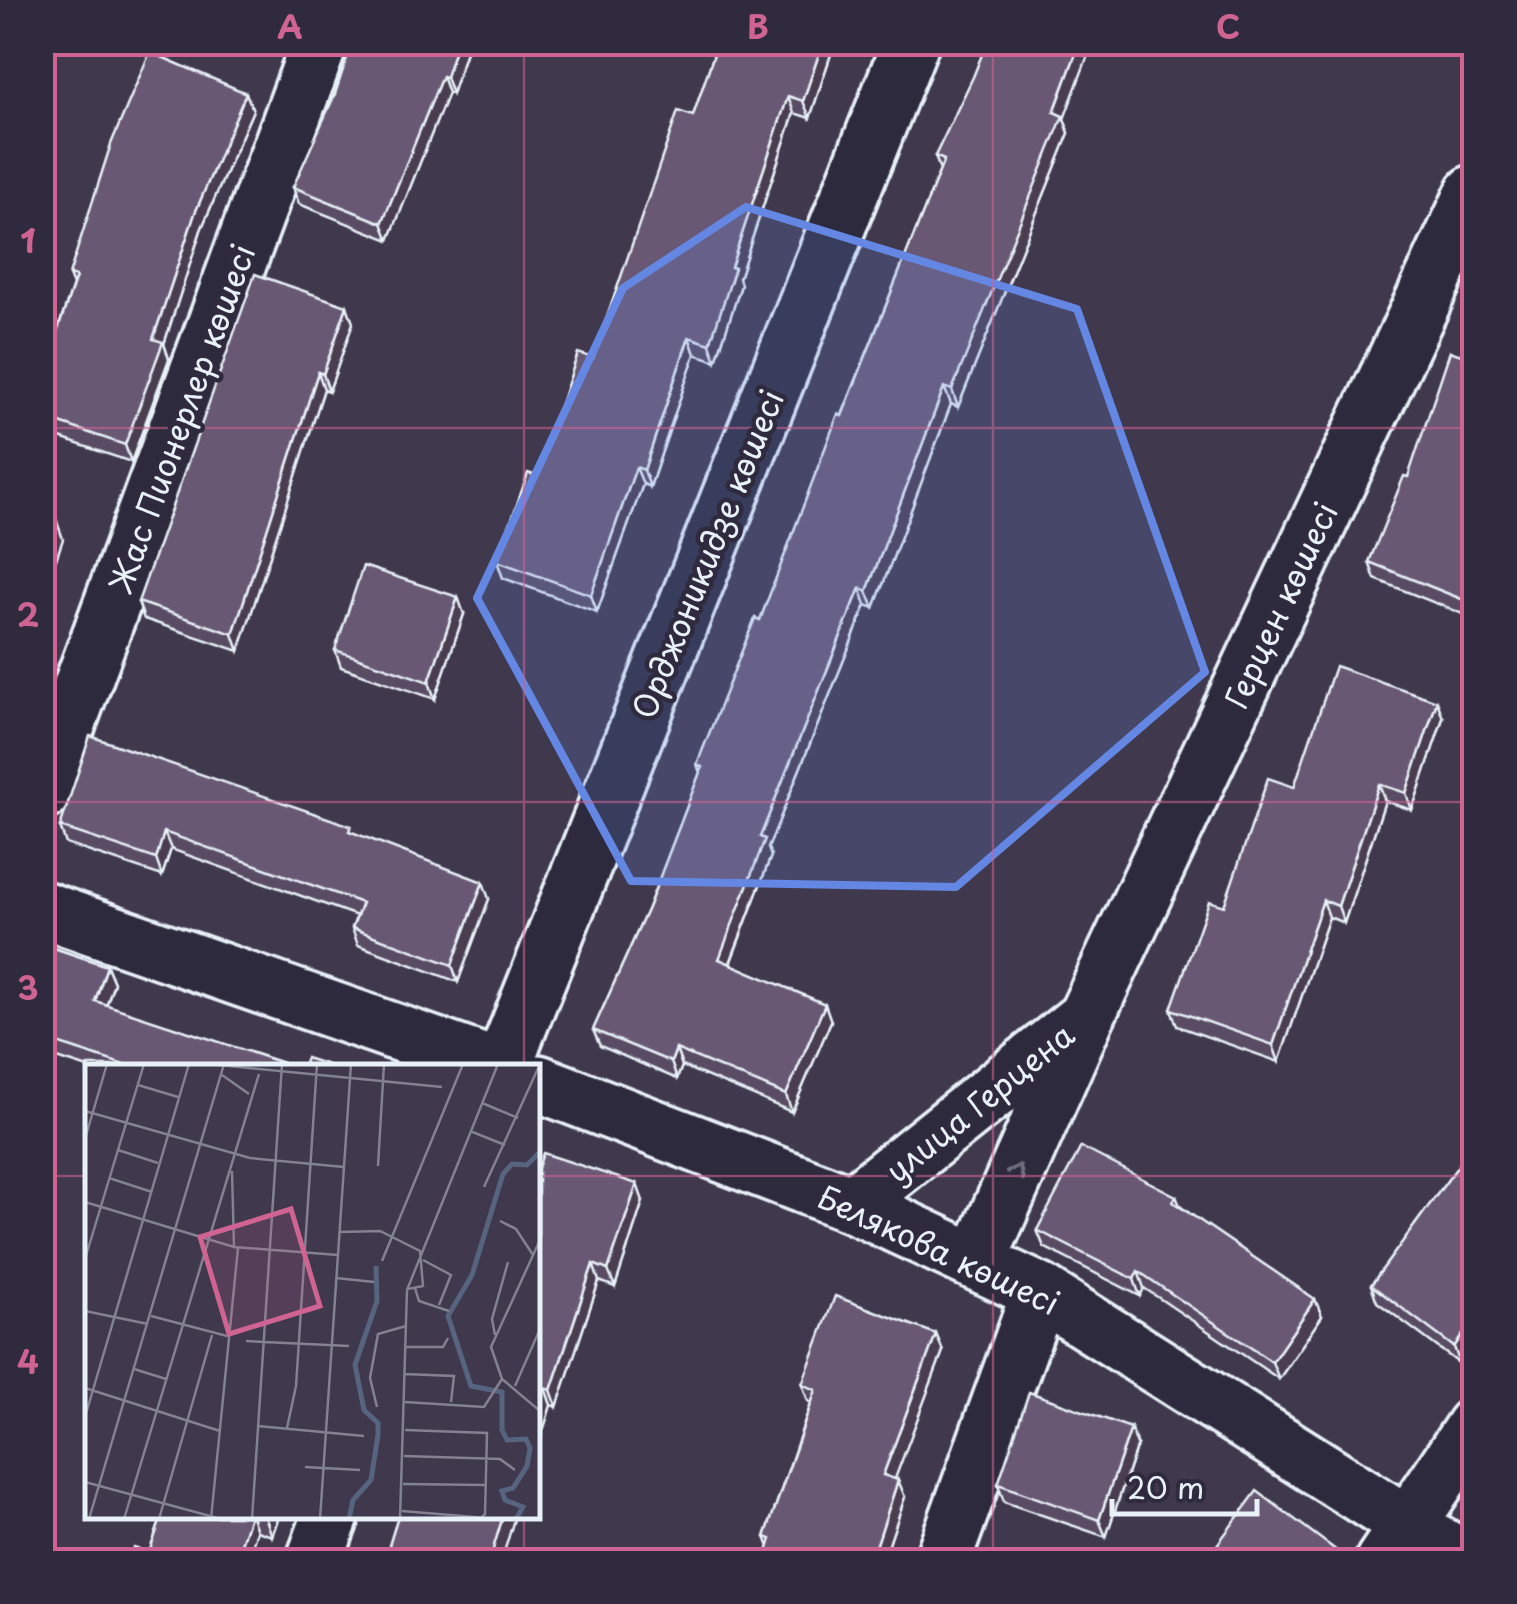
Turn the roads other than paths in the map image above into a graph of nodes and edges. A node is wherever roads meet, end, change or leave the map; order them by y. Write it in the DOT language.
graph roads {
  1 [pos="320,42"];
  2 [pos="912,42"];
  3 [pos="1474,193"];
  4 [pos="42,793"];
  5 [pos="42,909"];
  6 [pos="1086,1017"];
  7 [pos="487,1064"];
  8 [pos="504,1064"];
  9 [pos="540,1084"];
  10 [pos="852,1204"];
  11 [pos="978,1260"];
  12 [pos="1040,1292"];
  13 [pos="1474,1426"];
  14 [pos="330,1519"];
  15 [pos="1396,1542"];
  16 [pos="314,1562"];
  17 [pos="942,1562"];
  18 [pos="1467,1562"];
  1 -- 4 [label="street, Жас Пионерлер көшесі"];
  2 -- 8 [label="street, Орджоникидзе көшесі"];
  3 -- 6 [label="street, Герцен көшесі"];
  5 -- 7 [label="street"];
  6 -- 10 [label="street, улица Герцена"];
  11 -- 6 [label="street, улица Герцена, one-way"];
  9 -- 10 [label="street, Белякова көшесі"];
  10 -- 11 [label="street, Белякова көшесі"];
  11 -- 12 [label="street, Белякова көшесі"];
  12 -- 15 [label="street, Белякова көшесі"];
  12 -- 17 [label="street"];
  13 -- 15 [label="street"];
  14 -- 16 [label="street"];
  15 -- 18 [label="street, Белякова көшесі"];
}
